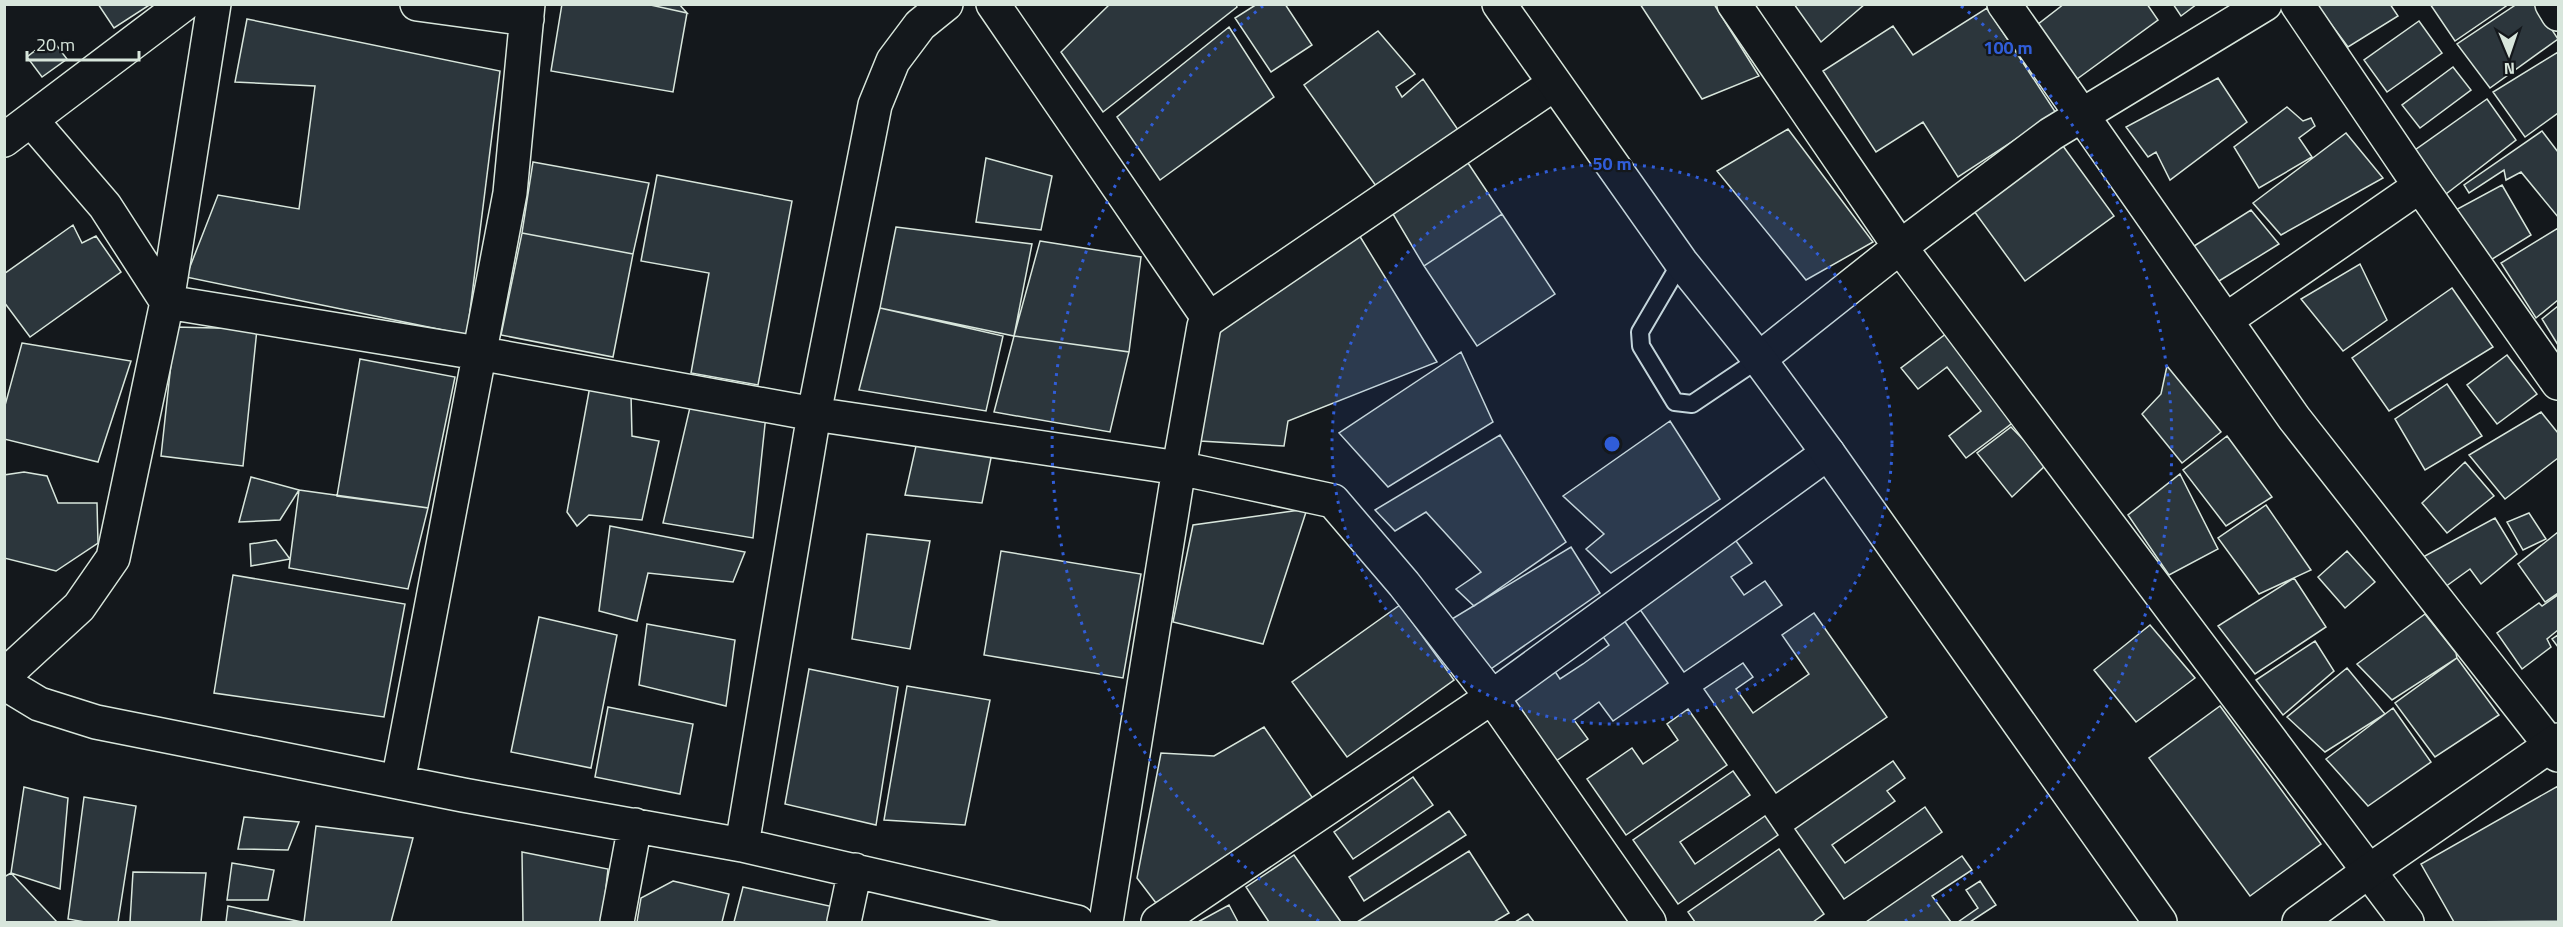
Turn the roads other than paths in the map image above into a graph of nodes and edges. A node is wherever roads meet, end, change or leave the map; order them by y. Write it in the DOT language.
graph roads {
  1 [pos="184,4"];
  2 [pos="214,4"];
  3 [pos="417,4"];
  4 [pos="946,4"];
  5 [pos="993,4"];
  6 [pos="1499,4"];
  7 [pos="1734,4"];
  8 [pos="2004,4"];
  9 [pos="2265,4"];
  10 [pos="2297,4"];
  11 [pos="2552,4"];
  12 [pos="528,12"];
  13 [pos="2559,14"];
  14 [pos="1554,84"];
  15 [pos="2082,113"];
  16 [pos="31,120"];
  17 [pos="4,140"];
  18 [pos="2420,186"];
  19 [pos="1900,247"];
  20 [pos="1681,262"];
  21 [pos="167,302"];
  22 [pos="1209,319"];
  23 [pos="2226,320"];
  24 [pos="478,353"];
  25 [pos="1759,359"];
  26 [pos="2559,383"];
  27 [pos="814,414"];
  28 [pos="1828,453"];
  29 [pos="1179,468"];
  30 [pos="4,676"];
  31 [pos="4,683"];
  32 [pos="1492,697"];
  33 [pos="2556,747"];
  34 [pos="398,782"];
  35 [pos="635,825"];
  36 [pos="742,845"];
  37 [pos="855,870"];
  38 [pos="2369,871"];
  39 [pos="616,922"];
  40 [pos="844,922"];
  41 [pos="1077,922"];
  42 [pos="1106,922"];
  43 [pos="1158,922"];
  44 [pos="1649,922"];
  45 [pos="2160,922"];
  46 [pos="2299,922"];
  47 [pos="2407,922"];
  1 -- 16 [label="street"];
  2 -- 21 [label="street"];
  3 -- 12 [label="street"];
  4 -- 27 [label="street"];
  5 -- 22 [label="street"];
  6 -- 14 [label="street"];
  7 -- 19 [label="street"];
  8 -- 15 [label="street"];
  9 -- 15 [label="street"];
  10 -- 18 [label="street"];
  11 -- 13 [label="street"];
  12 -- 24 [label="street"];
  14 -- 20 [label="street"];
  14 -- 22 [label="street"];
  15 -- 19 [label="street"];
  15 -- 23 [label="street"];
  16 -- 17 [label="street"];
  16 -- 21 [label="street"];
  18 -- 23 [label="street"];
  18 -- 26 [label="street"];
  19 -- 25 [label="street"];
  19 -- 38 [label="street"];
  20 -- 25 [label="street"];
  20 -- 25 [label="lane"];
  21 -- 24 [label="street"];
  21 -- 30 [label="street"];
  22 -- 29 [label="street"];
  23 -- 33 [label="street"];
  24 -- 27 [label="street"];
  24 -- 34 [label="street"];
  25 -- 28 [label="street"];
  27 -- 29 [label="street"];
  27 -- 36 [label="street"];
  28 -- 32 [label="street"];
  28 -- 45 [label="street"];
  29 -- 32 [label="street"];
  29 -- 42 [label="street"];
  31 -- 34 [label="street"];
  32 -- 43 [label="street"];
  32 -- 44 [label="street"];
  33 -- 38 [label="street"];
  34 -- 35 [label="street"];
  35 -- 36 [label="street"];
  35 -- 39 [label="street"];
  36 -- 37 [label="street"];
  37 -- 40 [label="street"];
  37 -- 41 [label="street"];
  38 -- 46 [label="street"];
  38 -- 47 [label="street"];
}
